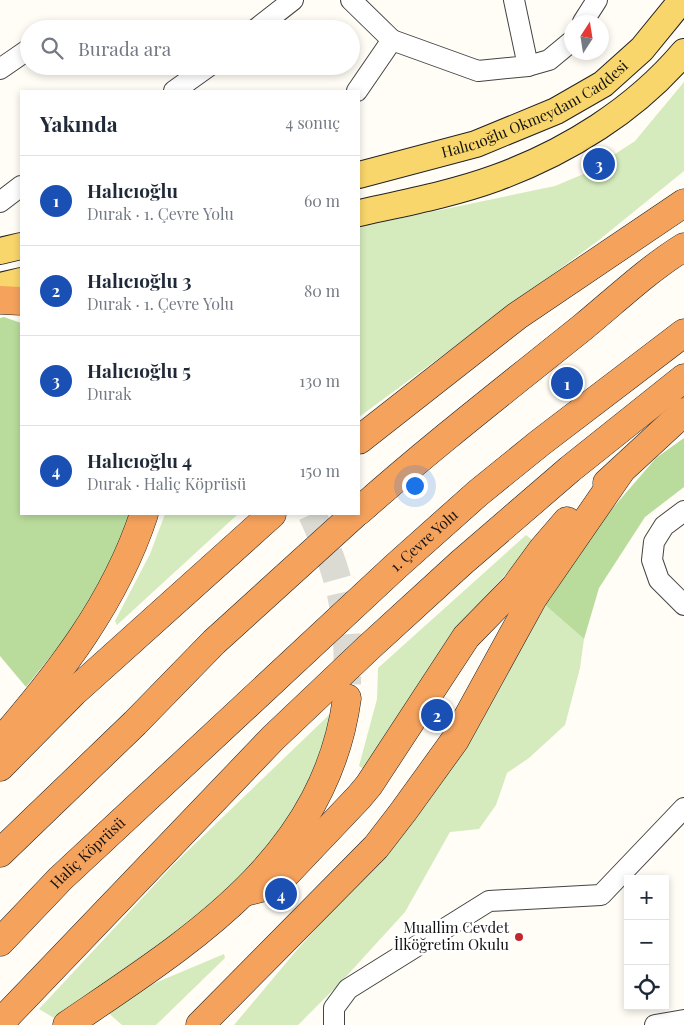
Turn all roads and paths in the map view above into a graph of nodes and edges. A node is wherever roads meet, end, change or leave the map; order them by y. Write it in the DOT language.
graph roads {
  1 [pos="293,0"];
  2 [pos="351,0"];
  3 [pos="514,0"];
  4 [pos="597,0"];
  5 [pos="682,0"];
  6 [pos="587,15"];
  7 [pos="267,20"];
  8 [pos="392,40"];
  9 [pos="564,48"];
  10 [pos="684,52"];
  11 [pos="20,55"];
  12 [pos="528,66"];
  13 [pos="0,69"];
  14 [pos="196,75"];
  15 [pos="175,90"];
  16 [pos="358,90"];
  17 [pos="360,175"];
  18 [pos="20,187"];
  19 [pos="0,202"];
  20 [pos="684,203"];
  21 [pos="360,213"];
  22 [pos="20,246"];
  23 [pos="684,247"];
  24 [pos="0,251"];
  25 [pos="20,281"];
  26 [pos="0,286"];
  27 [pos="0,300"];
  28 [pos="20,301"];
  29 [pos="684,332"];
  30 [pos="684,378"];
  31 [pos="684,412"];
  32 [pos="360,439"];
  33 [pos="620,472"];
  34 [pos="360,510"];
  35 [pos="684,511"];
  36 [pos="144,515"];
  37 [pos="271,515"];
  38 [pos="354,515"];
  39 [pos="684,605"];
  40 [pos="347,698"];
  41 [pos="0,742"];
  42 [pos="0,767"];
  43 [pos="179,768"];
  44 [pos="684,808"];
  45 [pos="0,854"];
  46 [pos="245,892"];
  47 [pos="0,942"];
  48 [pos="684,1020"];
  49 [pos="0,1023"];
  50 [pos="67,1025"];
  51 [pos="200,1025"];
  52 [pos="334,1025"];
  53 [pos="655,1025"];
  1 -- 7 [label="street"];
  2 -- 8 [label="street"];
  3 -- 12 [label="street"];
  4 -- 6 [label="street"];
  5 -- 17 [label="main road, Halıcıoğlu Okmeydanı Caddesi"];
  8 -- 12 [label="street"];
  8 -- 16 [label="street"];
  9 -- 12 [label="street"];
  10 -- 21 [label="main road"];
  11 -- 13 [label="street"];
  14 -- 15 [label="street"];
  18 -- 19 [label="street"];
  20 -- 32 [label="highway"];
  22 -- 24 [label="main road"];
  23 -- 34 [label="highway"];
  25 -- 26 [label="main road"];
  27 -- 28 [label="highway"];
  29 -- 43 [label="highway, 1. Çevre Yolu"];
  30 -- 49 [label="highway"];
  31 -- 33 [label="highway"];
  33 -- 46 [label="highway"];
  33 -- 51 [label="highway"];
  35 -- 39 [label="street"];
  36 -- 41 [label="highway"];
  37 -- 42 [label="highway"];
  38 -- 45 [label="highway"];
  40 -- 46 [label="highway"];
  43 -- 47 [label="highway, Haliç Köprüsü"];
  44 -- 52 [label="street"];
  46 -- 50 [label="highway"];
  48 -- 53 [label="street"];
}
